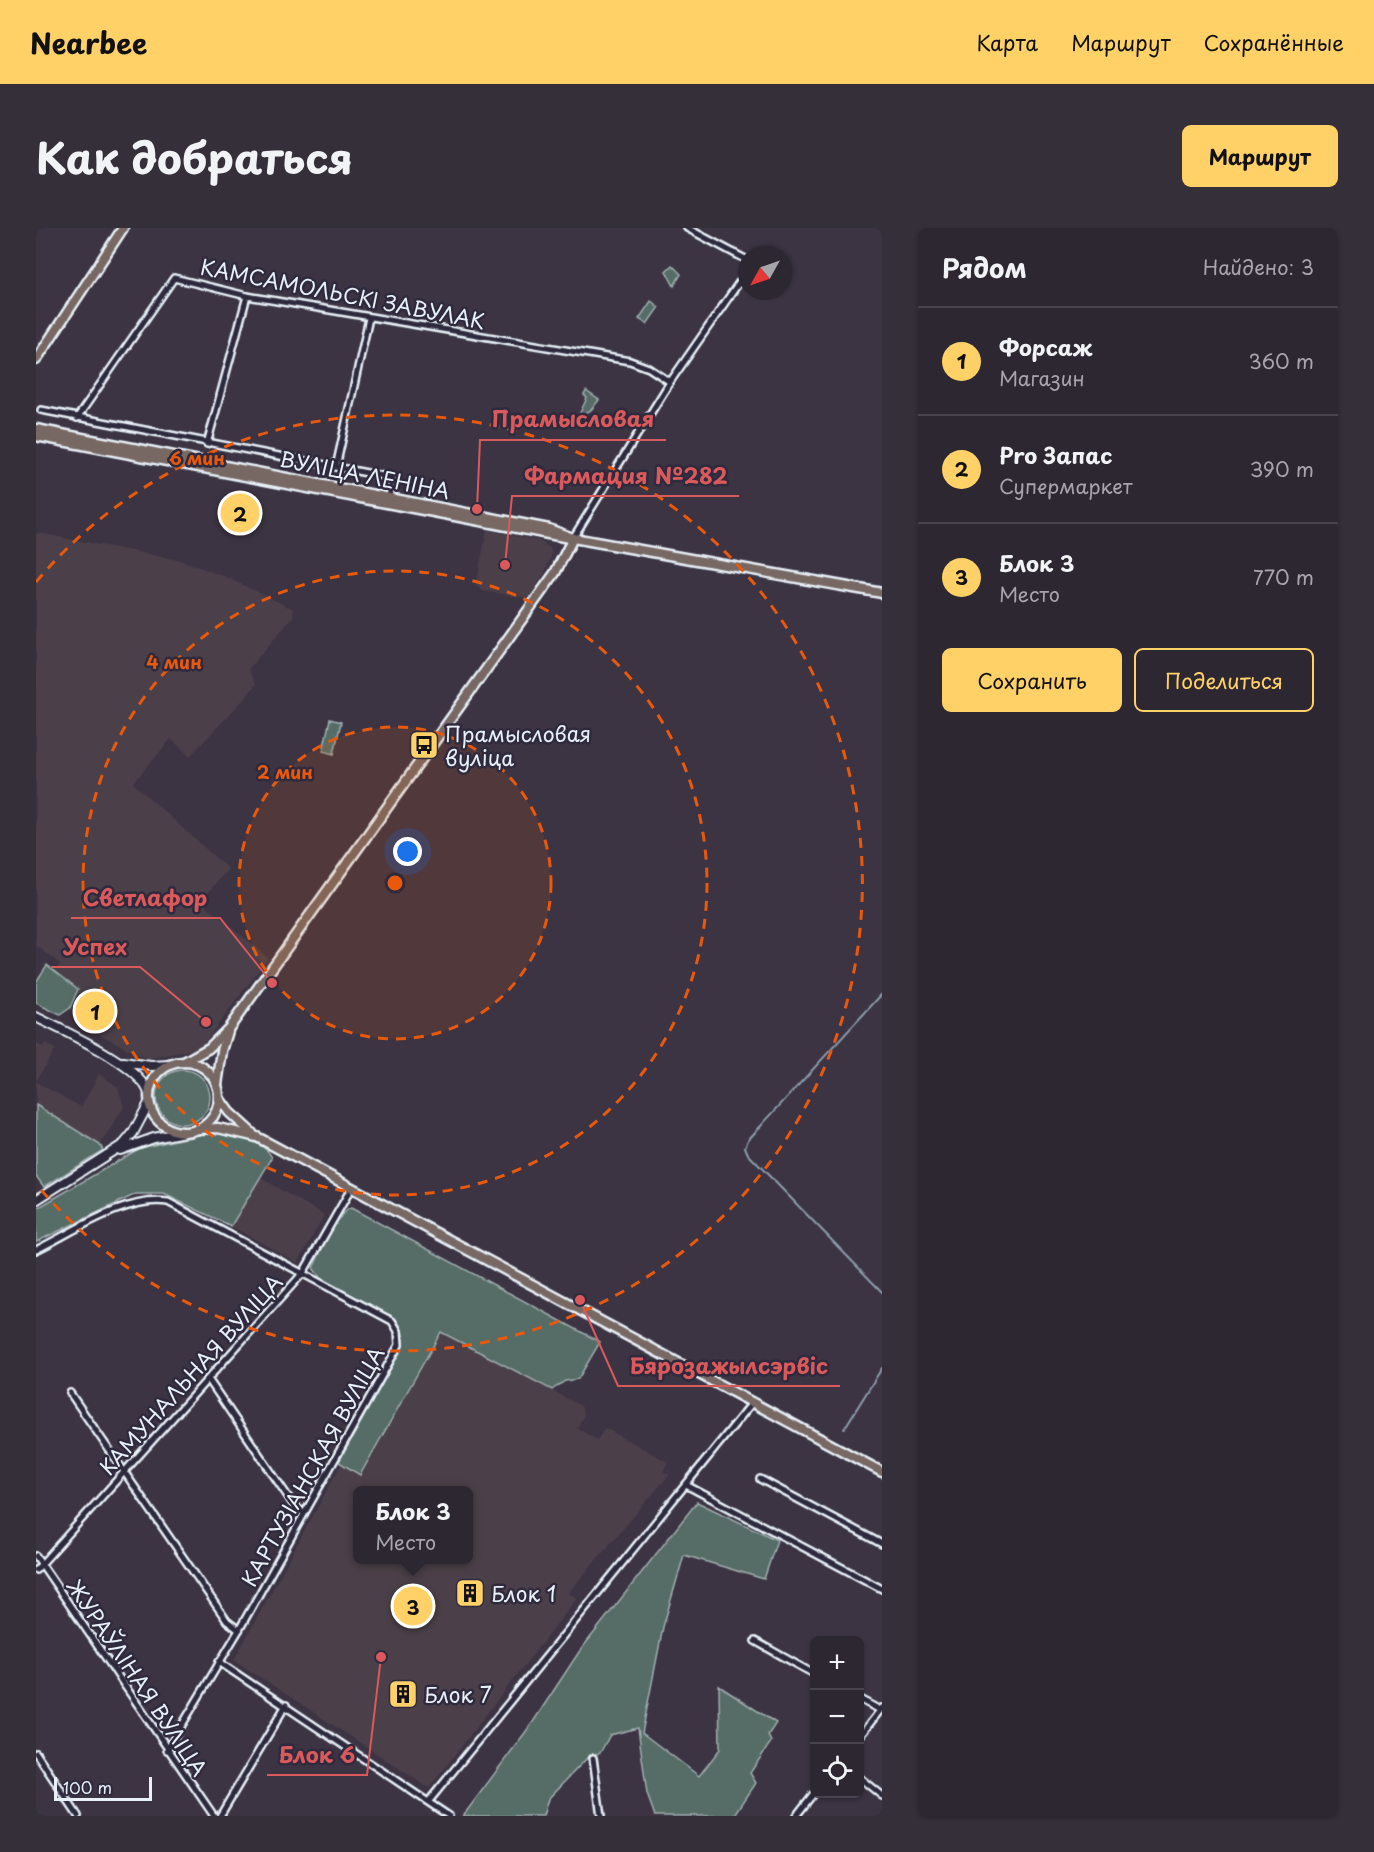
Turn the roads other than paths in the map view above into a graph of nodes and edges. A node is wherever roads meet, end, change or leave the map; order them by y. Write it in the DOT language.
graph roads {
  1 [pos="123,228"];
  2 [pos="687,228"];
  3 [pos="738,255"];
  4 [pos="738,284"];
  5 [pos="247,296"];
  6 [pos="369,318"];
  7 [pos="36,360"];
  8 [pos="670,382"];
  9 [pos="41,410"];
  10 [pos="77,418"];
  11 [pos="36,429"];
  12 [pos="36,436"];
  13 [pos="207,444"];
  14 [pos="336,467"];
  15 [pos="388,501"];
  16 [pos="548,536"];
  17 [pos="573,538"];
  18 [pos="561,562"];
  19 [pos="882,593"];
  20 [pos="36,1017"];
  21 [pos="229,1028"];
  22 [pos="119,1061"];
  23 [pos="184,1062"];
  24 [pos="170,1065"];
  25 [pos="217,1086"];
  26 [pos="149,1098"];
  27 [pos="219,1098"];
  28 [pos="197,1129"];
  29 [pos="184,1132"];
  30 [pos="257,1137"];
  31 [pos="113,1152"];
  32 [pos="352,1187"];
  33 [pos="36,1200"];
  34 [pos="36,1250"];
  35 [pos="303,1273"];
  36 [pos="208,1379"];
  37 [pos="70,1393"];
  38 [pos="752,1403"];
  39 [pos="125,1472"];
  40 [pos="882,1472"];
  41 [pos="760,1479"];
  42 [pos="686,1485"];
  43 [pos="303,1513"];
  44 [pos="882,1544"];
  45 [pos="36,1556"];
  46 [pos="41,1564"];
  47 [pos="36,1570"];
  48 [pos="882,1589"];
  49 [pos="238,1630"];
  50 [pos="755,1641"];
  51 [pos="219,1662"];
  52 [pos="810,1672"];
  53 [pos="864,1701"];
  54 [pos="286,1705"];
  55 [pos="881,1709"];
  56 [pos="864,1731"];
  57 [pos="167,1750"];
  58 [pos="36,1753"];
  59 [pos="593,1758"];
  60 [pos="864,1781"];
  61 [pos="882,1796"];
  62 [pos="810,1798"];
  63 [pos="429,1801"];
  64 [pos="78,1816"];
  65 [pos="214,1816"];
  66 [pos="220,1816"];
  67 [pos="448,1816"];
  68 [pos="601,1816"];
  69 [pos="796,1816"];
  1 -- 7 [label="main road"];
  2 -- 3 [label="street"];
  4 -- 8 [label="street"];
  5 -- 6 [label="street, КАМСАМОЛЬСКІ ЗАВУЛАК"];
  5 -- 10 [label="street, КАМСАМОЛЬСКІ ЗАВУЛАК"];
  5 -- 13 [label="street"];
  6 -- 8 [label="street, КАМСАМОЛЬСКІ ЗАВУЛАК"];
  6 -- 14 [label="street"];
  8 -- 17 [label="street"];
  9 -- 10 [label="street"];
  10 -- 13 [label="street"];
  11 -- 15 [label="main road, ВУЛІЦА ЛЕНІНА"];
  12 -- 15 [label="main road, ВУЛІЦА ЛЕНІНА"];
  13 -- 14 [label="street"];
  14 -- 15 [label="street"];
  15 -- 16 [label="main road, ВУЛІЦА ЛЕНІНА"];
  15 -- 17 [label="main road, ВУЛІЦА ЛЕНІНА"];
  16 -- 17 [label="main road, ВУЛІЦА ЛЕНІНА"];
  16 -- 18 [label="main road"];
  17 -- 18 [label="main road"];
  17 -- 19 [label="main road"];
  18 -- 21 [label="main road"];
  20 -- 22 [label="street"];
  21 -- 23 [label="main road"];
  21 -- 25 [label="main road"];
  22 -- 24 [label="street"];
  22 -- 26 [label="street"];
  23 -- 24 [label="main road"];
  23 -- 25 [label="main road"];
  24 -- 26 [label="main road"];
  25 -- 27 [label="main road"];
  26 -- 29 [label="main road"];
  26 -- 31 [label="street"];
  27 -- 28 [label="main road"];
  27 -- 30 [label="main road"];
  28 -- 29 [label="main road"];
  28 -- 30 [label="main road"];
  29 -- 31 [label="street"];
  30 -- 32 [label="main road"];
  31 -- 33 [label="street"];
  32 -- 35 [label="street, КАМУНАЛЬНАЯ ВУЛІЦА"];
  32 -- 38 [label="main road"];
  34 -- 35 [label="street, КАРТУЗІАНСКАЯ ВУЛІЦА"];
  35 -- 36 [label="street, КАМУНАЛЬНАЯ ВУЛІЦА"];
  35 -- 43 [label="street, КАРТУЗІАНСКАЯ ВУЛІЦА"];
  36 -- 39 [label="street, КАМУНАЛЬНАЯ ВУЛІЦА"];
  36 -- 43 [label="street"];
  37 -- 39 [label="street"];
  38 -- 40 [label="main road"];
  38 -- 42 [label="street"];
  39 -- 46 [label="street, КАМУНАЛЬНАЯ ВУЛІЦА"];
  39 -- 49 [label="street"];
  41 -- 44 [label="street"];
  42 -- 48 [label="street"];
  42 -- 63 [label="street"];
  43 -- 49 [label="street, КАРТУЗІАНСКАЯ ВУЛІЦА"];
  45 -- 46 [label="street, ЖУРАЎЛІНАЯ ВУЛІЦА"];
  46 -- 47 [label="street, КАМУНАЛЬНАЯ ВУЛІЦА"];
  46 -- 57 [label="street, ЖУРАЎЛІНАЯ ВУЛІЦА"];
  49 -- 51 [label="street, КАРТУЗІАНСКАЯ ВУЛІЦА"];
  50 -- 52 [label="street"];
  51 -- 54 [label="street"];
  51 -- 57 [label="street, КАРТУЗІАНСКАЯ ВУЛІЦА"];
  53 -- 55 [label="street"];
  54 -- 63 [label="street"];
  54 -- 66 [label="street"];
  55 -- 56 [label="street"];
  57 -- 65 [label="street, ЖУРАЎЛІНАЯ ВУЛІЦА"];
  58 -- 64 [label="street"];
  59 -- 68 [label="street"];
  60 -- 61 [label="street"];
  62 -- 69 [label="street"];
  63 -- 67 [label="street"];
}
